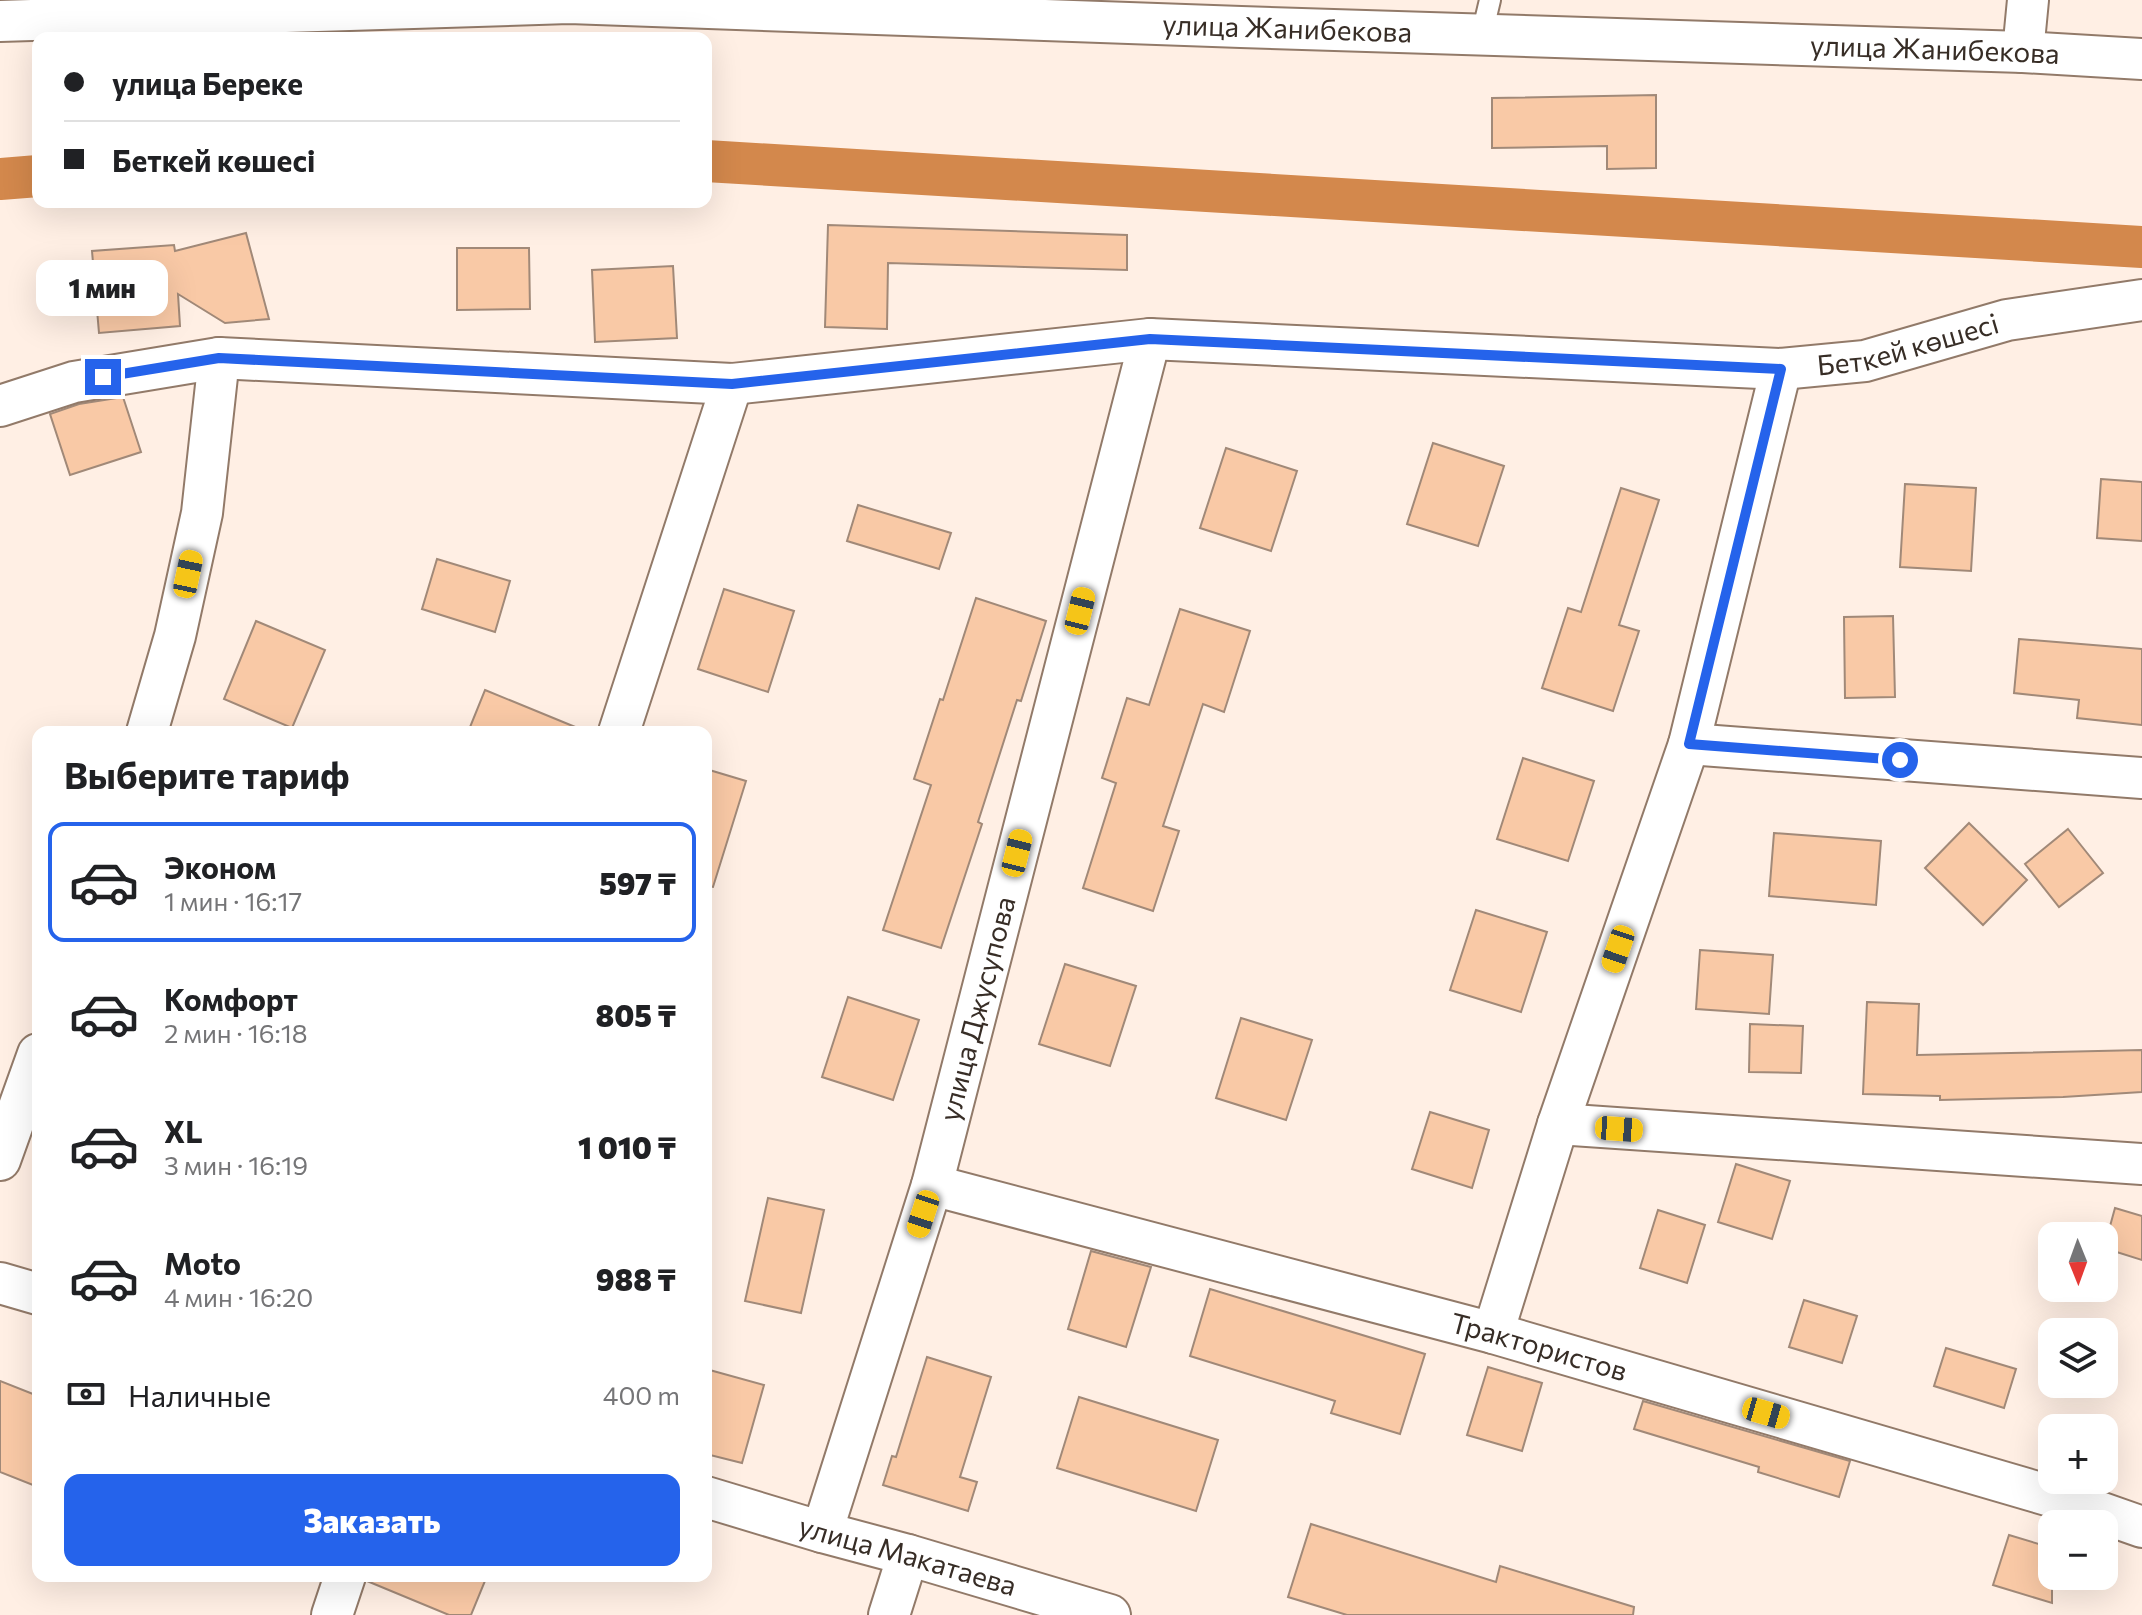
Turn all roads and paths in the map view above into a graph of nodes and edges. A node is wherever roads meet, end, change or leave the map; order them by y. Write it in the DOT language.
graph roads {
  1 [pos="2028,0"];
  2 [pos="569,1"];
  3 [pos="1243,13"];
  4 [pos="8,14"];
  5 [pos="1486,17"];
  6 [pos="2023,52"];
  7 [pos="2142,59"];
  8 [pos="2142,300"];
  9 [pos="1150,339"];
  10 [pos="219,358"];
  11 [pos="1781,369"];
  12 [pos="732,384"];
  13 [pos="0,406"];
  14 [pos="149,726"];
  15 [pos="621,726"];
  16 [pos="1689,744"];
  17 [pos="2142,778"];
  18 [pos="32,1071"];
  19 [pos="1558,1124"];
  20 [pos="0,1160"];
  21 [pos="2142,1164"];
  22 [pos="932,1185"];
  23 [pos="0,1283"];
  24 [pos="32,1292"];
  25 [pos="1493,1333"];
  26 [pos="712,1499"];
  27 [pos="2142,1527"];
  28 [pos="822,1532"];
  29 [pos="908,1555"];
  30 [pos="343,1582"];
  31 [pos="332,1615"];
  32 [pos="889,1615"];
  33 [pos="1110,1615"];
  1 -- 6 [label="street"];
  2 -- 3 [label="street, улица Жанибекова"];
  2 -- 4 [label="street, улица Жанибекова"];
  3 -- 5 [label="street, улица Жанибекова"];
  5 -- 6 [label="street, улица Жанибекова"];
  6 -- 7 [label="street, улица Жанибекова"];
  8 -- 11 [label="street, Беткей көшесі"];
  9 -- 11 [label="street, Беткей көшесі"];
  9 -- 12 [label="street, Беткей көшесі"];
  9 -- 22 [label="street, улица Джусупова"];
  10 -- 12 [label="street, Беткей көшесі"];
  10 -- 13 [label="street, Беткей көшесі"];
  10 -- 14 [label="street"];
  11 -- 16 [label="street"];
  12 -- 15 [label="street"];
  16 -- 17 [label="street"];
  16 -- 19 [label="street"];
  18 -- 20 [label="street"];
  19 -- 21 [label="street"];
  19 -- 25 [label="street"];
  22 -- 25 [label="street, Трактористов"];
  22 -- 28 [label="street, улица Джусупова"];
  23 -- 24 [label="street"];
  25 -- 27 [label="street, Трактористов"];
  26 -- 28 [label="street, улица Макатаева"];
  28 -- 29 [label="street, улица Макатаева"];
  29 -- 32 [label="street"];
  29 -- 33 [label="street, улица Макатаева"];
  30 -- 31 [label="street"];
}
